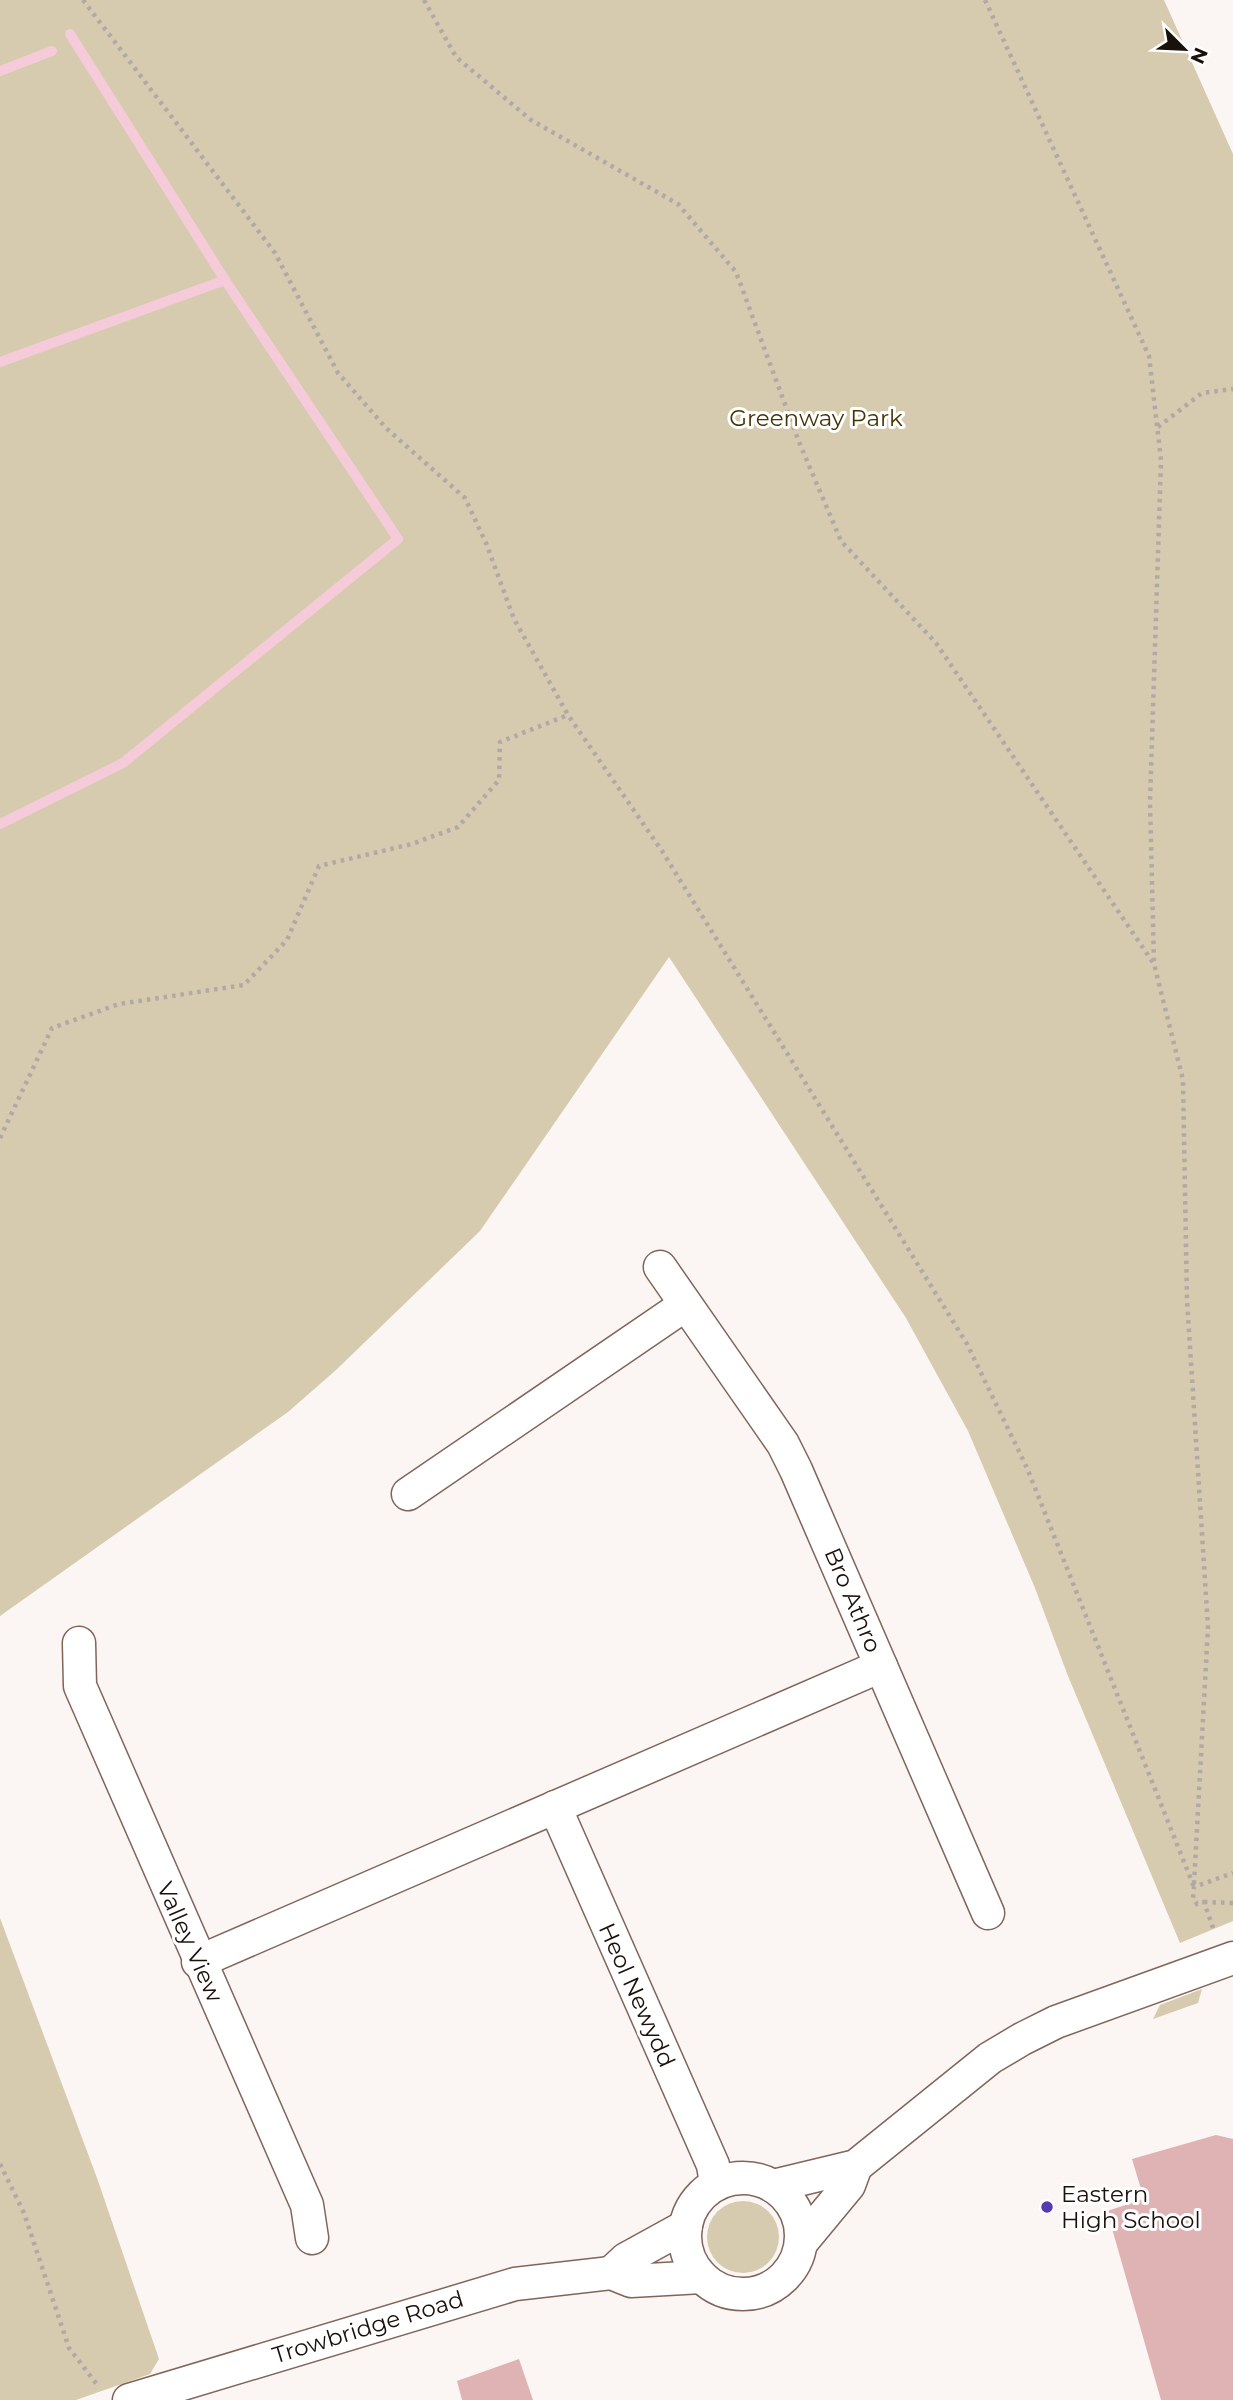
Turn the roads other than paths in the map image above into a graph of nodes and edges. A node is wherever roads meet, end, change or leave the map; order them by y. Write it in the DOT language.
graph roads {
  1 [pos="660,1267"];
  2 [pos="685,1305"];
  3 [pos="408,1494"];
  4 [pos="79,1643"];
  5 [pos="881,1666"];
  6 [pos="555,1807"];
  7 [pos="988,1913"];
  8 [pos="1233,1958"];
  9 [pos="198,1962"];
  10 [pos="856,2166"];
  11 [pos="716,2184"];
  12 [pos="774,2186"];
  13 [pos="686,2227"];
  14 [pos="312,2238"];
  15 [pos="801,2243"];
  16 [pos="611,2273"];
  17 [pos="702,2277"];
  18 [pos="115,2396"];
  1 -- 2 [label="street, Bro Athro"];
  2 -- 3 [label="street"];
  2 -- 5 [label="street, Bro Athro"];
  4 -- 9 [label="street, Valley View"];
  5 -- 6 [label="street"];
  5 -- 7 [label="street, Bro Athro"];
  6 -- 9 [label="street"];
  6 -- 11 [label="street, Heol Newydd"];
  8 -- 10 [label="street"];
  9 -- 14 [label="street, Valley View"];
  10 -- 12 [label="street"];
  10 -- 15 [label="street"];
  11 -- 12 [label="street"];
  11 -- 13 [label="street"];
  12 -- 15 [label="street"];
  13 -- 16 [label="street"];
  13 -- 17 [label="street"];
  15 -- 17 [label="street"];
  16 -- 17 [label="street, Trowbridge Road"];
  16 -- 18 [label="street, Trowbridge Road"];
}
